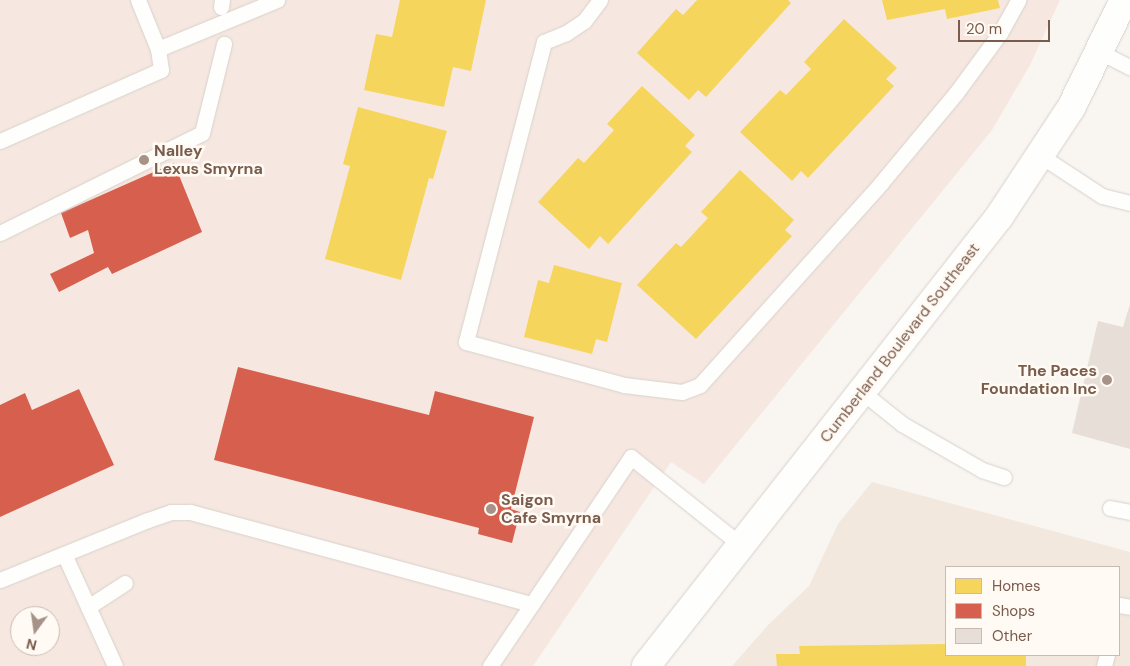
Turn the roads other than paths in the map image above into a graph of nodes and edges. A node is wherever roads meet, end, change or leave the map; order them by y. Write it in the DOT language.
graph roads {
  1 [pos="138,0"];
  2 [pos="277,0"];
  3 [pos="600,0"];
  4 [pos="1018,0"];
  5 [pos="1124,0"];
  6 [pos="224,44"];
  7 [pos="158,49"];
  8 [pos="1100,52"];
  9 [pos="1130,67"];
  10 [pos="0,141"];
  11 [pos="1041,156"];
  12 [pos="1130,203"];
  13 [pos="0,233"];
  14 [pos="861,391"];
  15 [pos="1004,477"];
  16 [pos="1110,508"];
  17 [pos="1130,512"];
  18 [pos="741,545"];
  19 [pos="64,554"];
  20 [pos="0,580"];
  21 [pos="125,583"];
  22 [pos="532,604"];
  23 [pos="88,607"];
  24 [pos="115,666"];
  25 [pos="490,666"];
  26 [pos="646,666"];
  1 -- 7 [label="lane"];
  2 -- 7 [label="lane"];
  3 -- 4 [label="lane"];
  5 -- 8 [label="main road, Cumberland Boulevard Southeast"];
  6 -- 13 [label="lane"];
  7 -- 10 [label="lane"];
  8 -- 9 [label="lane"];
  8 -- 11 [label="main road, Cumberland Boulevard Southeast"];
  11 -- 12 [label="lane"];
  11 -- 14 [label="main road, Cumberland Boulevard Southeast"];
  14 -- 15 [label="lane"];
  14 -- 18 [label="main road, Cumberland Boulevard Southeast"];
  16 -- 17 [label="lane"];
  18 -- 22 [label="lane"];
  18 -- 26 [label="main road, Cumberland Boulevard Southeast"];
  19 -- 20 [label="lane"];
  19 -- 22 [label="lane"];
  19 -- 23 [label="lane"];
  21 -- 23 [label="lane"];
  22 -- 25 [label="lane"];
  23 -- 24 [label="lane"];
}
